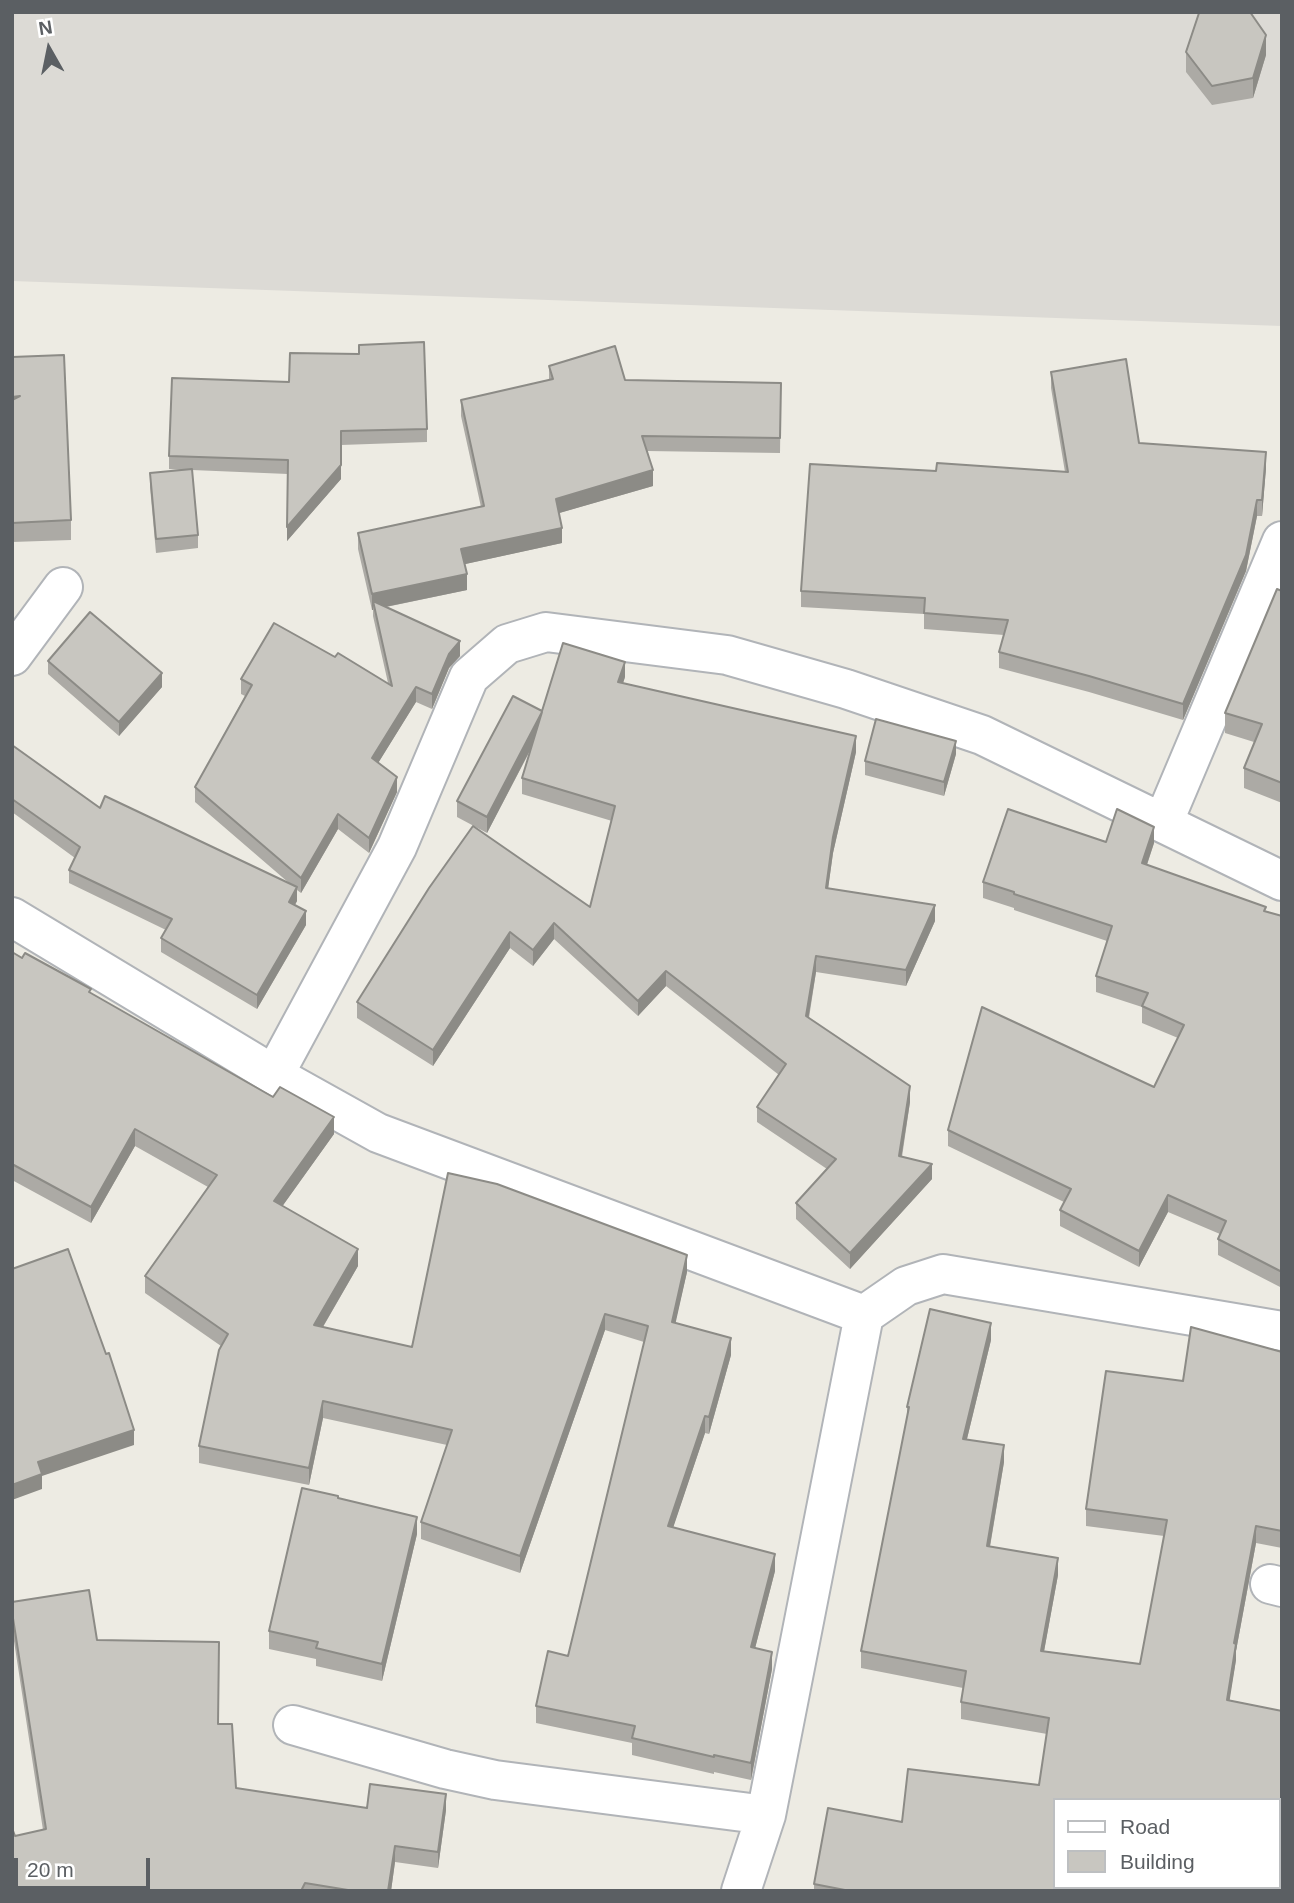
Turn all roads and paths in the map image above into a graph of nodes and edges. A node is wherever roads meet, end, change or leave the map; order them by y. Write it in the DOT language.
graph roads {
  1 [pos="1282,541"];
  2 [pos="63,587"];
  3 [pos="12,656"];
  4 [pos="1163,823"];
  5 [pos="1282,881"];
  6 [pos="12,916"];
  7 [pos="274,1075"];
  8 [pos="864,1315"];
  9 [pos="1282,1331"];
  10 [pos="293,1725"];
  11 [pos="766,1815"];
  12 [pos="741,1891"];
  1 -- 4 [label="street"];
  2 -- 3 [label="street"];
  4 -- 5 [label="street"];
  4 -- 7 [label="street"];
  6 -- 7 [label="street"];
  7 -- 8 [label="street"];
  8 -- 9 [label="street"];
  8 -- 11 [label="street"];
  10 -- 11 [label="street"];
  11 -- 12 [label="street"];
}
